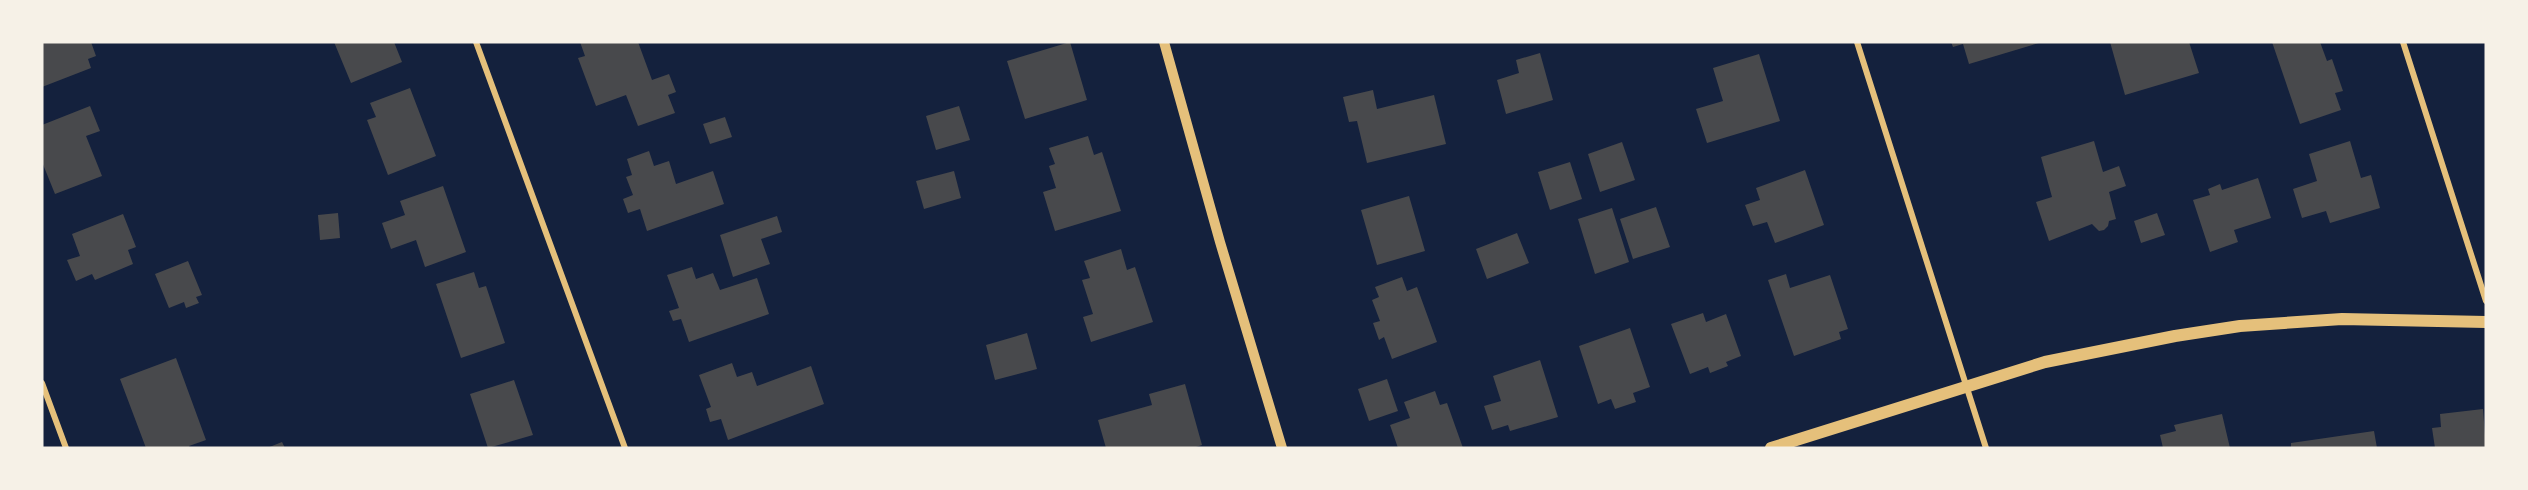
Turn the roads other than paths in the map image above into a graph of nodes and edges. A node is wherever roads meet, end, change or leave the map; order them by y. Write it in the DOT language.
graph roads {
  1 [pos="476,42"];
  2 [pos="1164,42"];
  3 [pos="1857,42"];
  4 [pos="2403,42"];
  5 [pos="2486,301"];
  6 [pos="2486,322"];
  7 [pos="42,383"];
  8 [pos="1966,387"];
  9 [pos="66,448"];
  10 [pos="625,448"];
  11 [pos="1282,448"];
  12 [pos="1771,448"];
  13 [pos="1986,448"];
  1 -- 10 [label="street"];
  2 -- 11 [label="street"];
  3 -- 8 [label="street"];
  4 -- 5 [label="street"];
  6 -- 8 [label="main road"];
  7 -- 9 [label="street"];
  8 -- 12 [label="main road"];
  8 -- 13 [label="street"];
}
